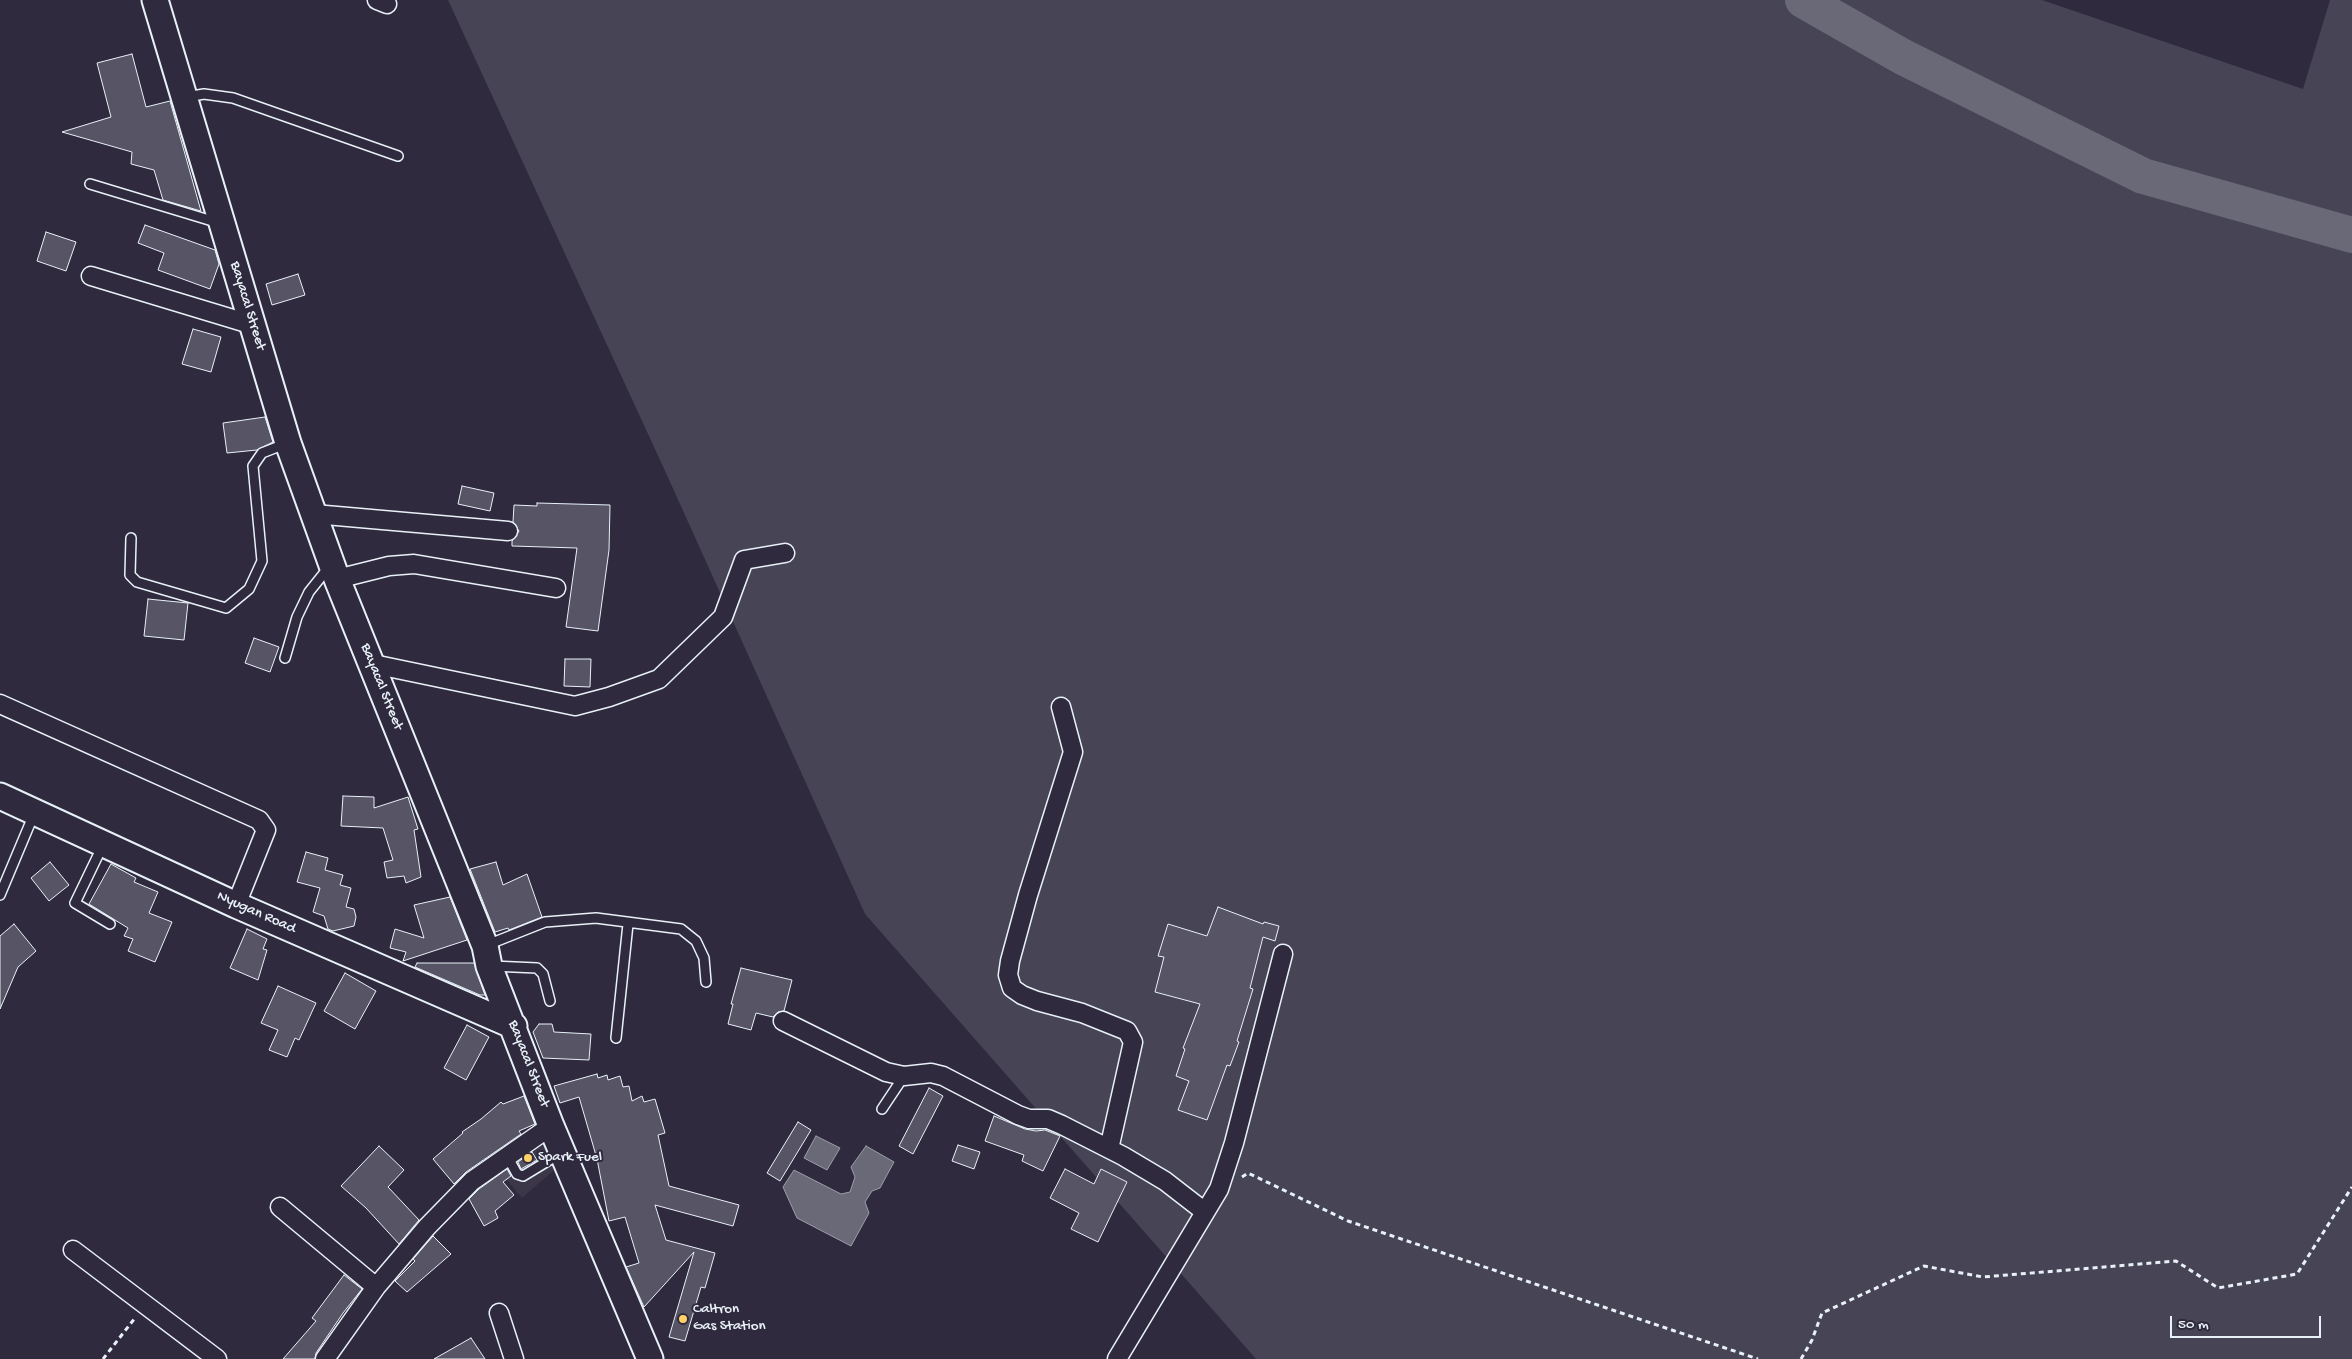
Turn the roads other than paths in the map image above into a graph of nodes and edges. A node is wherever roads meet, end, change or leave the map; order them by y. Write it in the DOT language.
graph roads {
  1 [pos="155,0"];
  2 [pos="184,97"];
  3 [pos="398,156"];
  4 [pos="90,184"];
  5 [pos="222,224"];
  6 [pos="91,276"];
  7 [pos="253,325"];
  8 [pos="288,443"];
  9 [pos="314,514"];
  10 [pos="508,531"];
  11 [pos="131,538"];
  12 [pos="785,554"];
  13 [pos="334,572"];
  14 [pos="556,588"];
  15 [pos="285,658"];
  16 [pos="372,664"];
  17 [pos="0,704"];
  18 [pos="1061,707"];
  19 [pos="0,796"];
  20 [pos="35,813"];
  21 [pos="103,844"];
  22 [pos="0,895"];
  23 [pos="236,905"];
  24 [pos="110,924"];
  25 [pos="628,924"];
  26 [pos="1283,954"];
  27 [pos="487,956"];
  28 [pos="706,982"];
  29 [pos="550,1001"];
  30 [pos="783,1021"];
  31 [pos="514,1026"];
  32 [pos="616,1038"];
  33 [pos="904,1076"];
  34 [pos="882,1109"];
  35 [pos="551,1126"];
  36 [pos="1108,1149"];
  37 [pos="562,1152"];
  38 [pos="506,1156"];
  39 [pos="280,1207"];
  40 [pos="1205,1212"];
  41 [pos="74,1250"];
  42 [pos="376,1287"];
  43 [pos="499,1313"];
  44 [pos="217,1359"];
  45 [pos="325,1359"];
  46 [pos="514,1359"];
  47 [pos="650,1359"];
  48 [pos="1117,1359"];
  1 -- 2 [label="main road, Bayacal Street"];
  2 -- 3 [label="lane"];
  2 -- 5 [label="main road, Bayacal Street"];
  4 -- 5 [label="lane"];
  5 -- 7 [label="main road, Bayacal Street"];
  6 -- 7 [label="street"];
  7 -- 8 [label="main road, Bayacal Street"];
  8 -- 9 [label="main road, Bayacal Street"];
  8 -- 11 [label="lane"];
  9 -- 10 [label="street"];
  9 -- 13 [label="main road, Bayacal Street"];
  12 -- 16 [label="street"];
  13 -- 14 [label="street"];
  13 -- 15 [label="lane"];
  13 -- 16 [label="main road, Bayacal Street"];
  16 -- 27 [label="main road, Bayacal Street"];
  17 -- 23 [label="street"];
  18 -- 36 [label="street"];
  19 -- 20 [label="main road, Nyugan Road"];
  20 -- 21 [label="main road, Nyugan Road"];
  20 -- 22 [label="lane"];
  21 -- 23 [label="main road, Nyugan Road"];
  21 -- 24 [label="lane"];
  23 -- 31 [label="main road, Nyugan Road"];
  25 -- 27 [label="lane"];
  25 -- 28 [label="lane"];
  25 -- 32 [label="lane"];
  26 -- 40 [label="street"];
  27 -- 29 [label="lane"];
  27 -- 31 [label="main road, Bayacal Street"];
  30 -- 33 [label="street"];
  31 -- 35 [label="main road, Bayacal Street"];
  33 -- 34 [label="lane"];
  33 -- 36 [label="street"];
  35 -- 37 [label="main road, Bayacal Street"];
  35 -- 38 [label="street"];
  36 -- 40 [label="street"];
  37 -- 38 [label="lane"];
  37 -- 47 [label="main road, Bayacal Street"];
  38 -- 42 [label="street"];
  39 -- 42 [label="street"];
  40 -- 48 [label="street"];
  41 -- 44 [label="street"];
  42 -- 45 [label="street"];
  43 -- 46 [label="street"];
}
